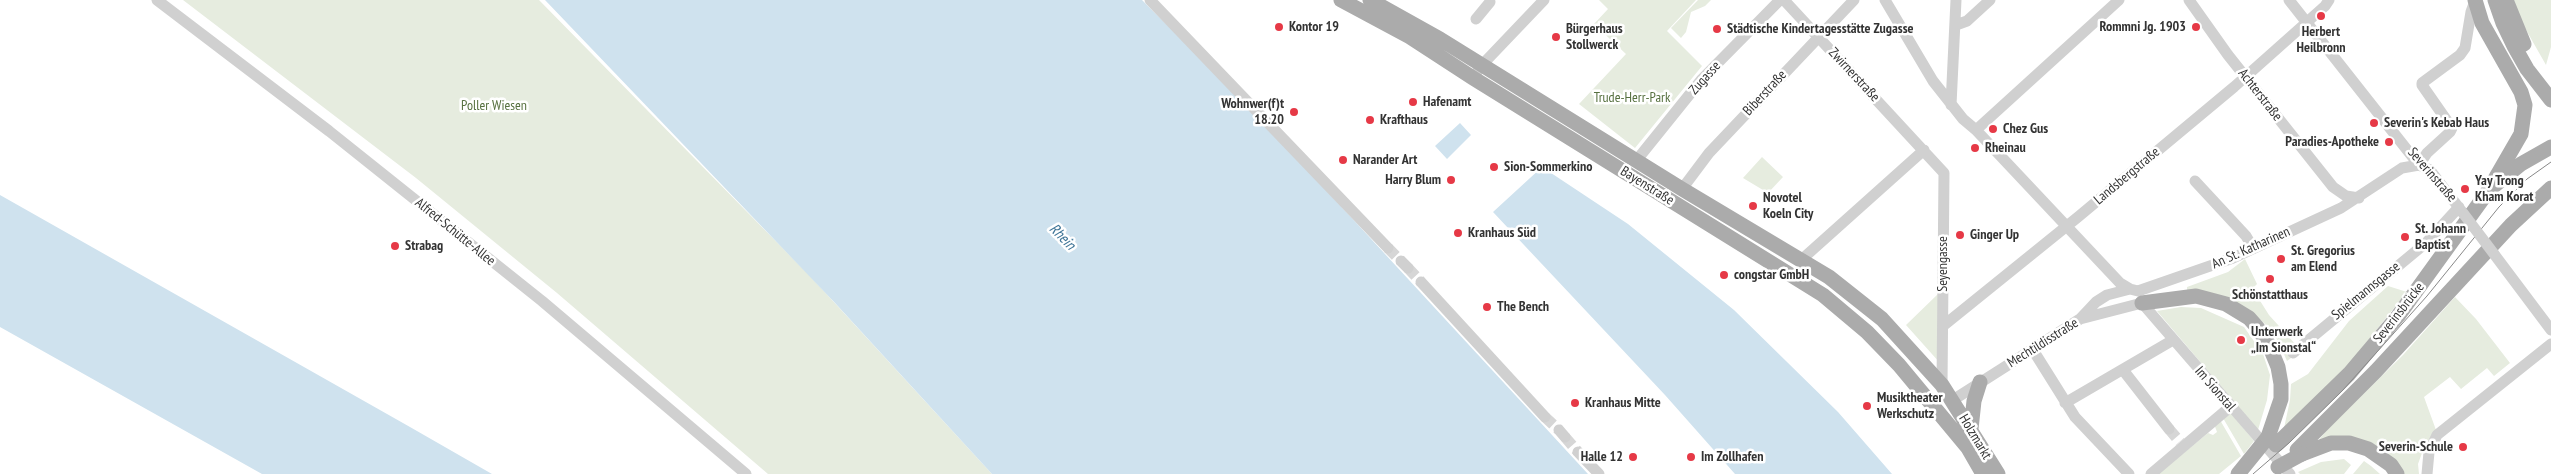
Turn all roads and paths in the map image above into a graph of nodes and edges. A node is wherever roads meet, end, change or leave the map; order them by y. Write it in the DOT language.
graph roads {
  1 [pos="157,0"];
  2 [pos="1341,0"];
  3 [pos="1370,0"];
  4 [pos="1544,0"];
  5 [pos="1782,0"];
  6 [pos="1854,0"];
  7 [pos="1885,0"];
  8 [pos="1956,0"];
  9 [pos="1990,0"];
  10 [pos="2118,0"];
  11 [pos="2189,0"];
  12 [pos="2289,0"];
  13 [pos="2329,0"];
  14 [pos="2495,0"];
  15 [pos="2506,0"];
  16 [pos="2475,1"];
  17 [pos="1490,2"];
  18 [pos="1157,3"];
  19 [pos="1476,19"];
  20 [pos="2307,22"];
  21 [pos="1956,25"];
  22 [pos="1818,37"];
  23 [pos="1477,72"];
  24 [pos="2245,75"];
  25 [pos="2551,85"];
  26 [pos="2551,100"];
  27 [pos="1951,105"];
  28 [pos="1976,130"];
  29 [pos="2551,147"];
  30 [pos="1924,150"];
  31 [pos="1636,161"];
  32 [pos="2419,165"];
  33 [pos="2195,180"];
  34 [pos="2333,187"];
  35 [pos="1682,189"];
  36 [pos="2489,190"];
  37 [pos="2549,191"];
  38 [pos="2359,198"];
  39 [pos="2461,210"];
  40 [pos="2331,213"];
  41 [pos="2066,226"];
  42 [pos="1388,248"];
  43 [pos="2253,248"];
  44 [pos="1800,261"];
  45 [pos="1819,272"];
  46 [pos="1422,282"];
  47 [pos="1803,282"];
  48 [pos="2130,290"];
  49 [pos="2142,303"];
  50 [pos="2080,318"];
  51 [pos="1943,326"];
  52 [pos="2551,330"];
  53 [pos="2173,340"];
  54 [pos="2551,344"];
  55 [pos="2033,350"];
  56 [pos="2293,353"];
  57 [pos="2123,370"];
  58 [pos="1980,382"];
  59 [pos="1942,384"];
  60 [pos="1952,400"];
  61 [pos="1930,401"];
  62 [pos="2065,403"];
  63 [pos="2230,407"];
  64 [pos="1545,417"];
  65 [pos="1971,429"];
  66 [pos="2169,429"];
  67 [pos="1578,452"];
  68 [pos="2300,452"];
  69 [pos="2279,472"];
  70 [pos="746,474"];
  71 [pos="1598,474"];
  72 [pos="1983,474"];
  73 [pos="1998,474"];
  74 [pos="2129,474"];
  75 [pos="2152,474"];
  76 [pos="2239,474"];
  77 [pos="2397,474"];
  78 [pos="2427,474"];
  1 -- 70 [label="street, Alfred-Schütte-Allee"];
  2 -- 23 [label="main road, Bayenstraße"];
  3 -- 23 [label="main road, Bayenstraße"];
  4 -- 23 [label="street"];
  5 -- 22 [label="street, Zwirnerstraße"];
  5 -- 31 [label="street, Zugasse"];
  6 -- 22 [label="street, Biberstraße"];
  7 -- 27 [label="street"];
  8 -- 21 [label="street"];
  9 -- 21 [label="street"];
  10 -- 28 [label="street"];
  11 -- 24 [label="street, Achterstraße"];
  12 -- 20 [label="street, Severinstraße"];
  13 -- 20 [label="street, Landsbergstraße"];
  14 -- 26 [label="main road"];
  15 -- 25 [label="main road"];
  16 -- 32 [label="street"];
  16 -- 36 [label="main road"];
  17 -- 19 [label="street"];
  18 -- 42 [label="street"];
  20 -- 24 [label="street, Landsbergstraße"];
  20 -- 32 [label="street, Severinstraße"];
  21 -- 27 [label="street"];
  22 -- 30 [label="street, Zwirnerstraße"];
  22 -- 35 [label="street, Biberstraße"];
  23 -- 31 [label="main road, Bayenstraße"];
  23 -- 47 [label="main road, Bayenstraße"];
  24 -- 34 [label="street, Achterstraße"];
  24 -- 41 [label="street, Landsbergstraße"];
  27 -- 28 [label="street"];
  28 -- 41 [label="street"];
  29 -- 36 [label="main road, Severinsbrücke"];
  30 -- 44 [label="street"];
  30 -- 51 [label="street, Seyengasse"];
  31 -- 35 [label="main road, Bayenstraße"];
  32 -- 38 [label="street, An St. Katharinen"];
  32 -- 39 [label="street, Severinstraße"];
  33 -- 43 [label="street"];
  34 -- 38 [label="street, Achterstraße"];
  34 -- 40 [label="street"];
  35 -- 44 [label="main road, Bayenstraße"];
  36 -- 76 [label="main road, Severinsbrücke"];
  37 -- 68 [label="main road, Severinsbrücke"];
  38 -- 40 [label="street, An St. Katharinen"];
  39 -- 52 [label="street, Severinstraße, bridge"];
  39 -- 56 [label="street, Spielmannsgasse"];
  40 -- 43 [label="street, An St. Katharinen"];
  41 -- 48 [label="street"];
  41 -- 51 [label="street, Landsbergstraße"];
  43 -- 48 [label="street, An St. Katharinen"];
  44 -- 45 [label="main road, Bayenstraße"];
  45 -- 47 [label="main road"];
  45 -- 59 [label="main road, Bayenstraße"];
  46 -- 64 [label="street"];
  47 -- 61 [label="main road, Bayenstraße"];
  48 -- 50 [label="street, An St. Katharinen"];
  49 -- 50 [label="street, Mechtildisstraße"];
  49 -- 53 [label="street, Im Sionstal"];
  49 -- 76 [label="main road, bridge"];
  50 -- 55 [label="street, Mechtildisstraße"];
  51 -- 59 [label="street, Seyengasse"];
  53 -- 57 [label="street"];
  53 -- 63 [label="street, Im Sionstal"];
  54 -- 78 [label="street"];
  55 -- 58 [label="street, Mechtildisstraße"];
  55 -- 62 [label="street"];
  57 -- 62 [label="street"];
  57 -- 66 [label="street"];
  58 -- 60 [label="street, Mechtildisstraße"];
  58 -- 65 [label="main road"];
  59 -- 60 [label="main road, Bayenstraße"];
  60 -- 61 [label="main road"];
  60 -- 65 [label="main road, Holzmarkt"];
  61 -- 72 [label="main road, Holzmarkt"];
  62 -- 74 [label="street"];
  63 -- 69 [label="street, Im Sionstal"];
  63 -- 75 [label="street"];
  65 -- 73 [label="main road, Holzmarkt"];
  67 -- 71 [label="street"];
  68 -- 69 [label="main road, bridge"];
  68 -- 77 [label="main road"];
}
